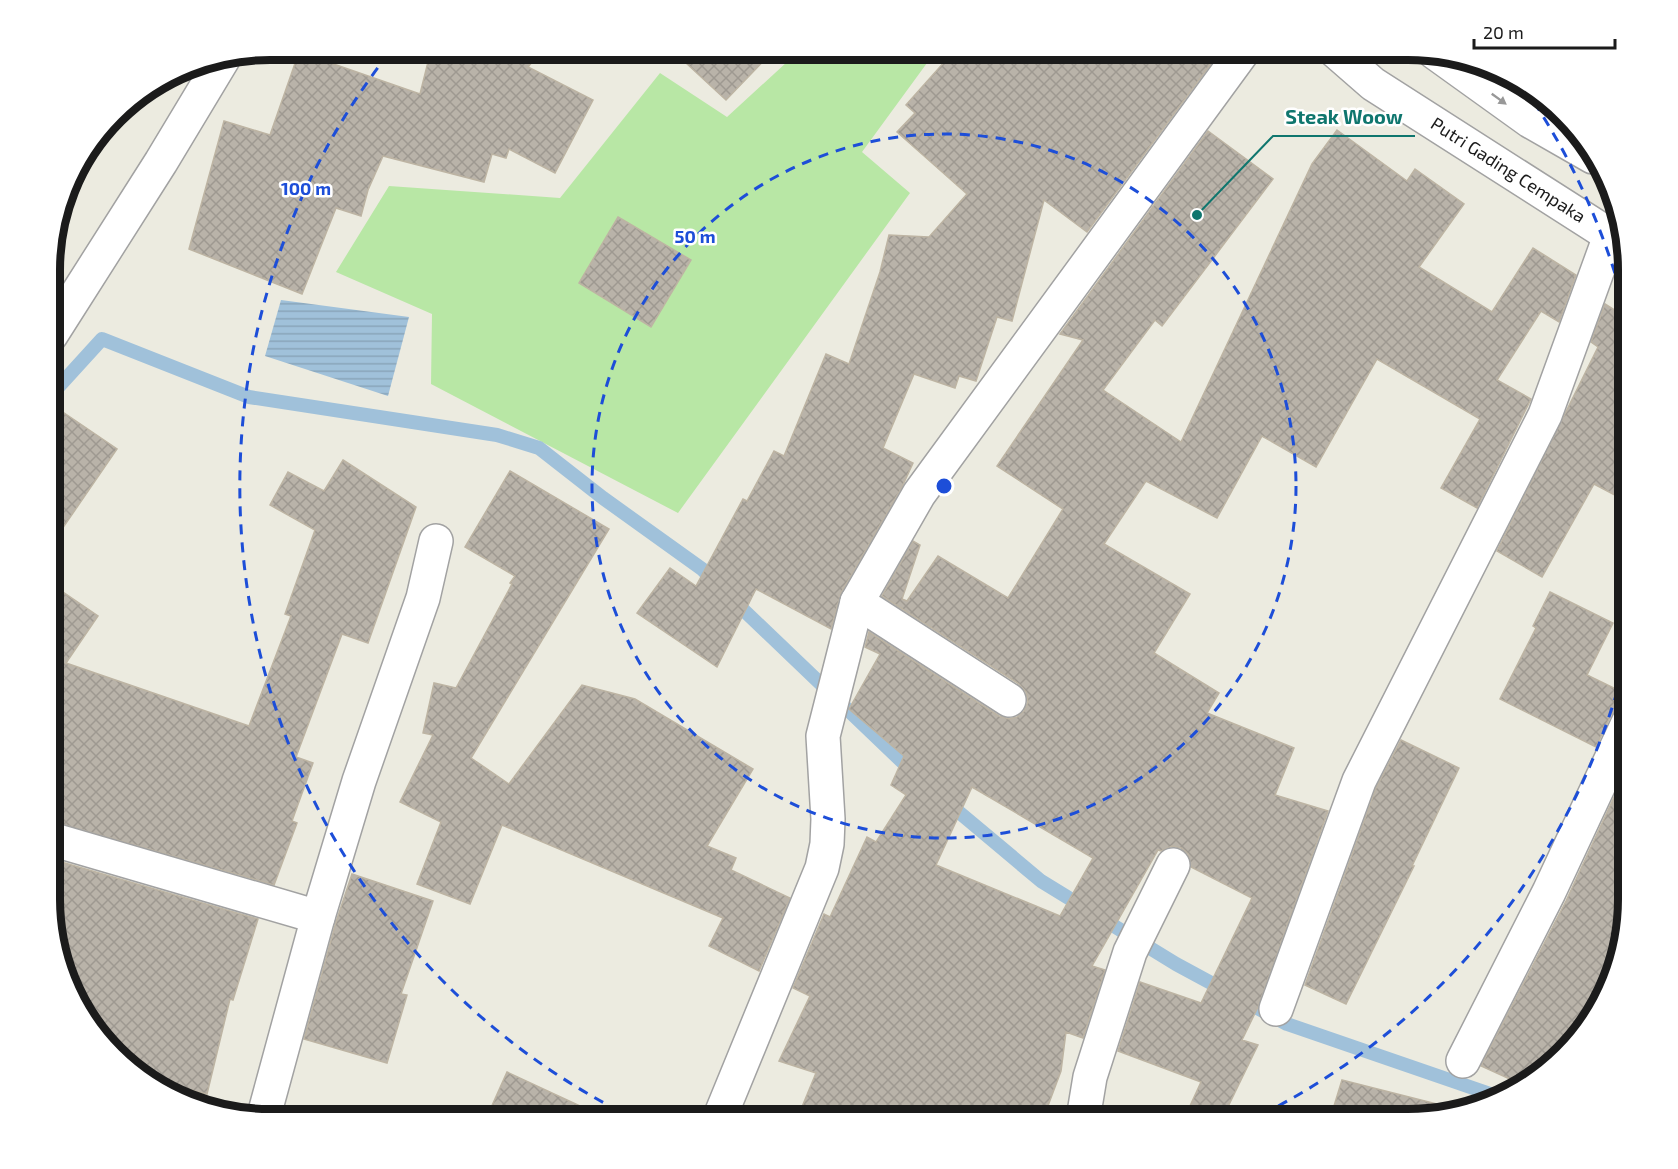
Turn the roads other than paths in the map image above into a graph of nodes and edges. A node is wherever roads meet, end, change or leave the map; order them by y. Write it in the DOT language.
graph roads {
  1 [pos="1237,60"];
  2 [pos="1345,60"];
  3 [pos="1452,65"];
  4 [pos="218,67"];
  5 [pos="1580,150"];
  6 [pos="1615,238"];
  7 [pos="1616,244"];
  8 [pos="60,321"];
  9 [pos="436,541"];
  10 [pos="857,602"];
  11 [pos="1009,700"];
  12 [pos="1618,744"];
  13 [pos="60,842"];
  14 [pos="1173,866"];
  15 [pos="318,917"];
  16 [pos="1276,1009"];
  17 [pos="1463,1061"];
  18 [pos="266,1109"];
  19 [pos="723,1109"];
  20 [pos="1085,1109"];
  1 -- 10 [label="street"];
  2 -- 6 [label="street, Putri Gading Cempaka"];
  3 -- 5 [label="street, one-way"];
  4 -- 8 [label="street"];
  7 -- 16 [label="street"];
  9 -- 15 [label="street"];
  10 -- 11 [label="street"];
  10 -- 19 [label="street"];
  12 -- 17 [label="street"];
  13 -- 15 [label="street"];
  14 -- 20 [label="street"];
  15 -- 18 [label="street"];
}
